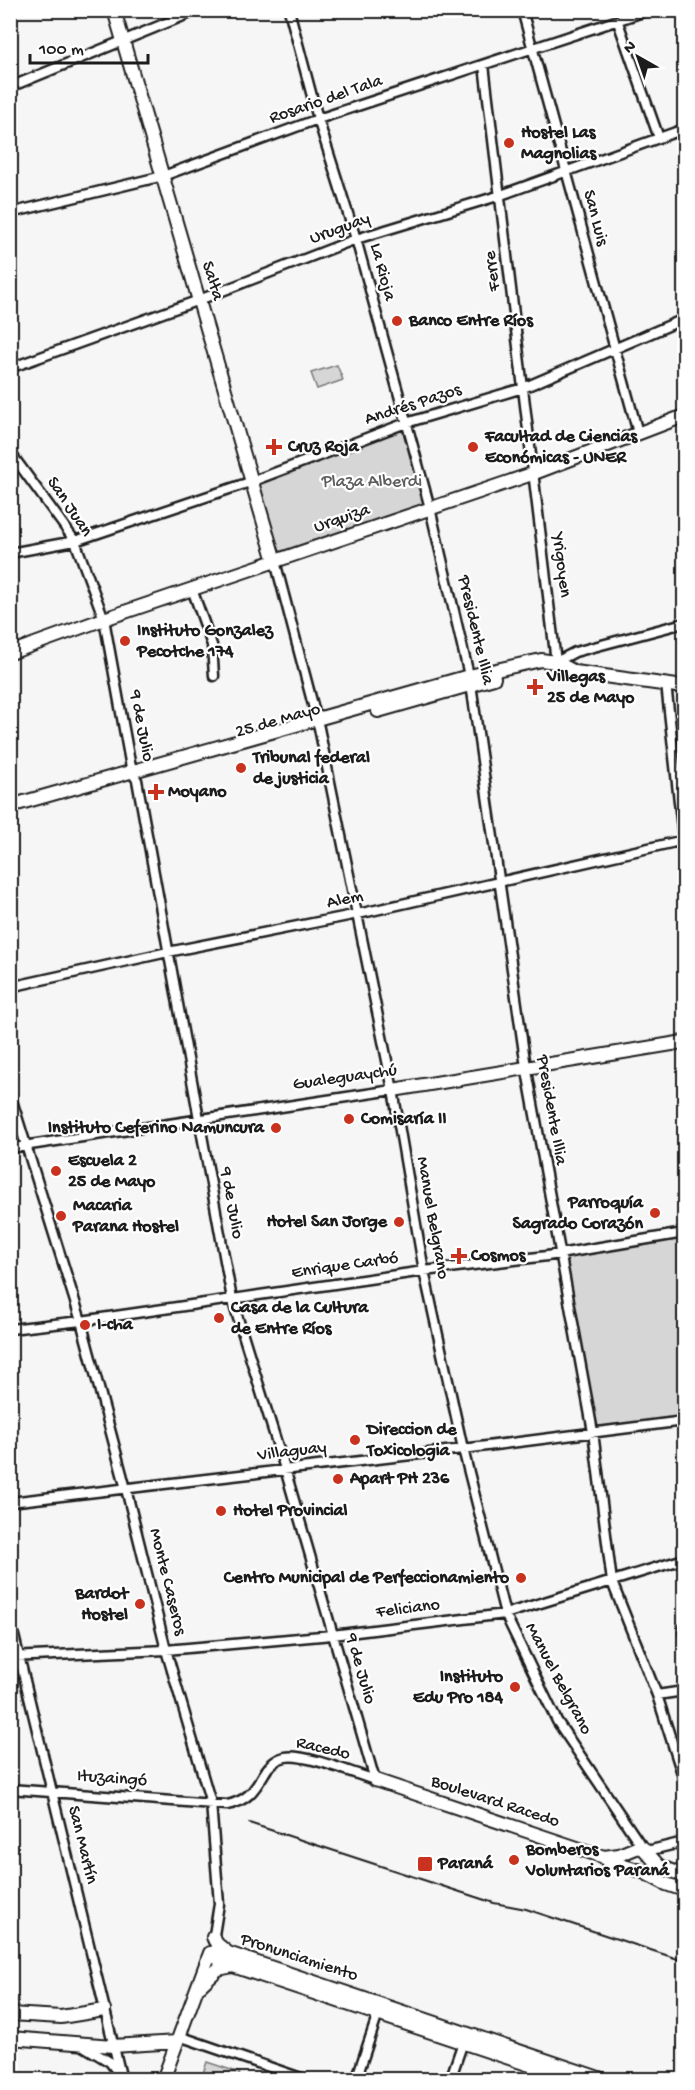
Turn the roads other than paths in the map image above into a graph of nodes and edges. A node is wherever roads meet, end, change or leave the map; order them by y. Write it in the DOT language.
graph roads {
  1 [pos="114,10"];
  2 [pos="198,10"];
  3 [pos="289,10"];
  4 [pos="522,10"];
  5 [pos="649,10"];
  6 [pos="618,22"];
  7 [pos="124,42"];
  8 [pos="532,50"];
  9 [pos="484,65"];
  10 [pos="10,87"];
  11 [pos="318,119"];
  12 [pos="684,129"];
  13 [pos="659,138"];
  14 [pos="566,171"];
  15 [pos="163,176"];
  16 [pos="501,195"];
  17 [pos="10,213"];
  18 [pos="356,240"];
  19 [pos="199,300"];
  20 [pos="684,319"];
  21 [pos="614,349"];
  22 [pos="10,368"];
  23 [pos="523,388"];
  24 [pos="684,416"];
  25 [pos="406,423"];
  26 [pos="638,433"];
  27 [pos="10,452"];
  28 [pos="532,474"];
  29 [pos="253,481"];
  30 [pos="430,508"];
  31 [pos="75,541"];
  32 [pos="10,553"];
  33 [pos="275,561"];
  34 [pos="192,589"];
  35 [pos="104,620"];
  36 [pos="684,623"];
  37 [pos="10,653"];
  38 [pos="556,662"];
  39 [pos="214,676"];
  40 [pos="470,680"];
  41 [pos="666,684"];
  42 [pos="684,687"];
  43 [pos="317,724"];
  44 [pos="135,777"];
  45 [pos="10,806"];
  46 [pos="10,815"];
  47 [pos="684,842"];
  48 [pos="499,882"];
  49 [pos="358,914"];
  50 [pos="168,952"];
  51 [pos="10,987"];
  52 [pos="684,1042"];
  53 [pos="527,1069"];
  54 [pos="393,1090"];
  55 [pos="10,1094"];
  56 [pos="200,1118"];
  57 [pos="26,1145"];
  58 [pos="10,1148"];
  59 [pos="684,1233"];
  60 [pos="560,1254"];
  61 [pos="424,1271"];
  62 [pos="232,1299"];
  63 [pos="81,1321"];
  64 [pos="10,1329"];
  65 [pos="684,1421"];
  66 [pos="592,1432"];
  67 [pos="463,1449"];
  68 [pos="285,1469"];
  69 [pos="126,1489"];
  70 [pos="10,1502"];
  71 [pos="684,1559"];
  72 [pos="612,1582"];
  73 [pos="505,1614"];
  74 [pos="10,1619"];
  75 [pos="332,1635"];
  76 [pos="166,1650"];
  77 [pos="15,1656"];
  78 [pos="684,1691"];
  79 [pos="657,1695"];
  80 [pos="375,1780"];
  81 [pos="684,1780"];
  82 [pos="10,1789"];
  83 [pos="52,1791"];
  84 [pos="211,1803"];
  85 [pos="684,1842"];
  86 [pos="642,1851"];
  87 [pos="604,1857"];
  88 [pos="636,1869"];
  89 [pos="684,1876"];
  90 [pos="684,1890"];
  91 [pos="213,1937"];
  92 [pos="210,1953"];
  93 [pos="228,1953"];
  94 [pos="234,1966"];
  95 [pos="197,1990"];
  96 [pos="104,2010"];
  97 [pos="10,2014"];
  98 [pos="378,2014"];
  99 [pos="10,2038"];
  100 [pos="178,2039"];
  101 [pos="463,2042"];
  102 [pos="76,2043"];
  103 [pos="113,2046"];
  104 [pos="546,2075"];
  105 [pos="122,2078"];
  106 [pos="163,2079"];
  107 [pos="308,2079"];
  108 [pos="356,2079"];
  109 [pos="450,2079"];
  110 [pos="575,2079"];
  111 [pos="605,2079"];
  1 -- 7 [label="street, Salta"];
  2 -- 7 [label="street"];
  3 -- 11 [label="street, La Rioja"];
  4 -- 8 [label="street, San Luis"];
  5 -- 6 [label="street, Rosario del Tala"];
  6 -- 8 [label="street, Rosario del Tala"];
  6 -- 13 [label="street"];
  7 -- 10 [label="street"];
  7 -- 15 [label="street, Salta"];
  8 -- 9 [label="street, Rosario del Tala"];
  8 -- 14 [label="street, San Luis"];
  9 -- 11 [label="street, Rosario del Tala"];
  9 -- 16 [label="street, Ferre"];
  11 -- 15 [label="street, Rosario del Tala"];
  11 -- 18 [label="street, La Rioja"];
  12 -- 13 [label="street, Uruguay"];
  13 -- 14 [label="street, Uruguay"];
  14 -- 16 [label="street, Uruguay"];
  14 -- 21 [label="street, San Luis"];
  15 -- 17 [label="street, Rosario del Tala"];
  15 -- 19 [label="street, Salta"];
  16 -- 18 [label="street, Uruguay"];
  16 -- 23 [label="street, Ferre"];
  18 -- 19 [label="street, Uruguay"];
  18 -- 25 [label="street, La Rioja"];
  19 -- 22 [label="street, Uruguay"];
  19 -- 29 [label="street, Salta"];
  20 -- 21 [label="street, Andrés Pazos"];
  21 -- 23 [label="street, Andrés Pazos"];
  21 -- 26 [label="street, San Luis"];
  23 -- 25 [label="street, Andrés Pazos"];
  23 -- 28 [label="street, Ferre"];
  24 -- 26 [label="street, Urquiza"];
  25 -- 29 [label="street, Andrés Pazos"];
  25 -- 30 [label="street, La Rioja"];
  26 -- 28 [label="street, Urquiza"];
  27 -- 31 [label="street, San Juan"];
  28 -- 30 [label="street, Urquiza"];
  28 -- 38 [label="street, Yrigoyen"];
  29 -- 31 [label="street, Andrés Pazos"];
  29 -- 33 [label="street, Salta"];
  30 -- 33 [label="street, Urquiza"];
  30 -- 40 [label="street, Presidente Illia"];
  31 -- 32 [label="street, Andrés Pazos"];
  31 -- 35 [label="street, San Juan"];
  33 -- 34 [label="street, Urquiza"];
  33 -- 43 [label="street, Manuel Belgrano"];
  34 -- 35 [label="street, Urquiza"];
  34 -- 39 [label="street"];
  35 -- 37 [label="street, Urquiza"];
  35 -- 44 [label="street, 9 de Julio"];
  36 -- 38 [label="street, 25 de Mayo"];
  38 -- 40 [label="street, 25 de Mayo"];
  38 -- 41 [label="street"];
  40 -- 43 [label="street, 25 de Mayo"];
  40 -- 48 [label="street, Presidente Illia"];
  41 -- 42 [label="street"];
  41 -- 47 [label="street"];
  43 -- 44 [label="street, 25 de Mayo"];
  43 -- 49 [label="street, Manuel Belgrano"];
  44 -- 45 [label="street, 25 de Mayo"];
  44 -- 46 [label="street, 25 de Mayo"];
  44 -- 50 [label="street, 9 de Julio"];
  47 -- 48 [label="street, Alem"];
  48 -- 49 [label="street, Alem"];
  48 -- 53 [label="street, Presidente Illia"];
  49 -- 50 [label="street, Alem"];
  49 -- 54 [label="street, Manuel Belgrano"];
  50 -- 51 [label="street, Alem"];
  50 -- 56 [label="street, 9 de Julio"];
  52 -- 53 [label="street, Gualeguaychú"];
  53 -- 54 [label="street, Gualeguaychú"];
  53 -- 60 [label="street, Presidente Illia"];
  54 -- 56 [label="street, Gualeguaychú"];
  54 -- 61 [label="street, Manuel Belgrano"];
  55 -- 57 [label="street, Monte Caseros"];
  56 -- 57 [label="street, Gualeguaychú"];
  56 -- 62 [label="street, 9 de Julio"];
  57 -- 58 [label="street, Gualeguaychú"];
  57 -- 63 [label="street, Monte Caseros"];
  59 -- 60 [label="street, Enrique Carbó"];
  60 -- 61 [label="street, Enrique Carbó"];
  60 -- 66 [label="street, Presidente Illia"];
  61 -- 62 [label="street, Enrique Carbó"];
  61 -- 67 [label="street, Manuel Belgrano"];
  62 -- 63 [label="street, Enrique Carbó"];
  62 -- 68 [label="street, 9 de Julio"];
  63 -- 64 [label="street, Enrique Carbó"];
  63 -- 69 [label="street, Monte Caseros"];
  65 -- 66 [label="street, Villaguay"];
  66 -- 67 [label="street, Villaguay"];
  66 -- 72 [label="street, Presidente Illia"];
  67 -- 68 [label="street, Villaguay"];
  67 -- 73 [label="street, Manuel Belgrano"];
  68 -- 69 [label="street, Villaguay"];
  68 -- 75 [label="street, 9 de Julio"];
  69 -- 70 [label="street, Villaguay"];
  69 -- 76 [label="street, Monte Caseros"];
  71 -- 72 [label="street, Feliciano"];
  72 -- 73 [label="street, Feliciano"];
  72 -- 79 [label="street, Presidente Illia"];
  73 -- 75 [label="street, Feliciano"];
  73 -- 86 [label="street, Manuel Belgrano"];
  74 -- 77 [label="street, San Martín"];
  75 -- 76 [label="street, Feliciano"];
  75 -- 80 [label="street, 9 de Julio"];
  76 -- 77 [label="street, Feliciano"];
  76 -- 84 [label="street, Monte Caseros"];
  77 -- 83 [label="street, San Martín"];
  78 -- 79 [label="street"];
  79 -- 81 [label="street, Presidente Illia"];
  80 -- 84 [label="street, Racedo"];
  80 -- 87 [label="street, Boulevard Racedo"];
  82 -- 83 [label="street, Ituzaingó"];
  83 -- 84 [label="street, Ituzaingó"];
  83 -- 96 [label="street, San Martín"];
  84 -- 91 [label="street, Monte Caseros"];
  85 -- 86 [label="street"];
  86 -- 87 [label="street"];
  86 -- 88 [label="street"];
  86 -- 88 [label="street"];
  86 -- 89 [label="street"];
  87 -- 88 [label="street, Boulevard Racedo"];
  88 -- 90 [label="street, Boulevard Racedo"];
  91 -- 92 [label="street, Monte Caseros"];
  91 -- 93 [label="street"];
  92 -- 93 [label="street, Pronunciamiento"];
  92 -- 94 [label="street, Pronunciamiento"];
  92 -- 95 [label="street, Monte Caseros"];
  93 -- 111 [label="street, Pronunciamiento"];
  94 -- 95 [label="street"];
  94 -- 98 [label="street, Pronunciamiento"];
  95 -- 100 [label="street, Monte Caseros"];
  96 -- 97 [label="street"];
  96 -- 103 [label="street, San Martín"];
  98 -- 101 [label="street, Pronunciamiento"];
  98 -- 108 [label="street"];
  99 -- 102 [label="street"];
  100 -- 103 [label="street"];
  100 -- 106 [label="street, Monte Caseros"];
  100 -- 107 [label="street"];
  101 -- 104 [label="street, Pronunciamiento"];
  101 -- 109 [label="street"];
  102 -- 103 [label="street"];
  102 -- 105 [label="street"];
  103 -- 105 [label="street, San Martín"];
  104 -- 110 [label="street, Pronunciamiento"];
}
